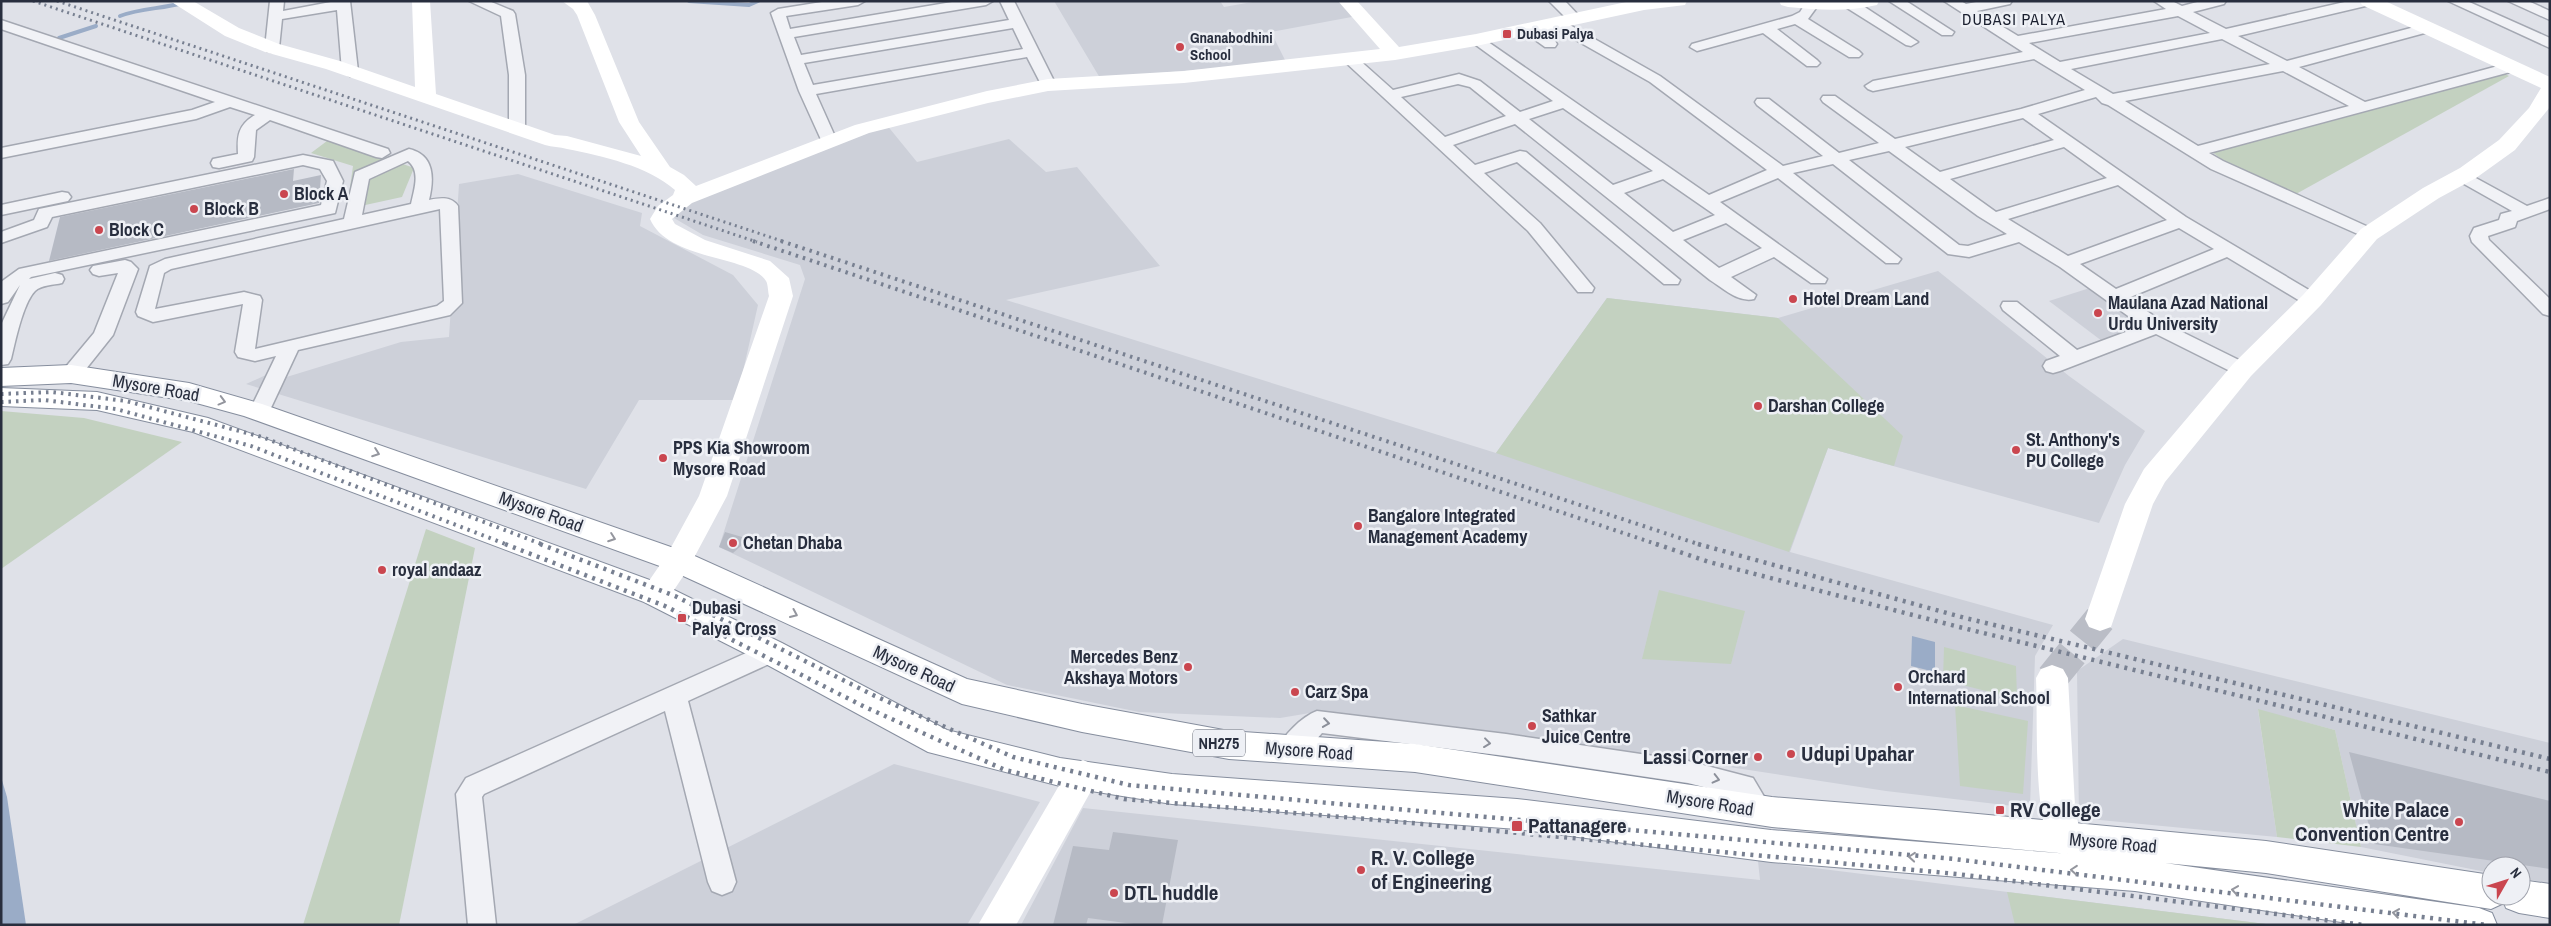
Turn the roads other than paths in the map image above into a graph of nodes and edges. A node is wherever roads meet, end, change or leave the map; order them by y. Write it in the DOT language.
graph roads {
  1 [pos="421,1"];
  2 [pos="476,1"];
  3 [pos="571,1"];
  4 [pos="858,1"];
  5 [pos="986,1"];
  6 [pos="1007,1"];
  7 [pos="1347,1"];
  8 [pos="1556,1"];
  9 [pos="1678,1"];
  10 [pos="1788,1"];
  11 [pos="1896,1"];
  12 [pos="2005,1"];
  13 [pos="2161,1"];
  14 [pos="2219,1"];
  15 [pos="2369,1"];
  16 [pos="2455,1"];
  17 [pos="2516,1"];
  18 [pos="182,3"];
  19 [pos="344,3"];
  20 [pos="1861,3"];
  21 [pos="1812,4"];
  22 [pos="948,5"];
  23 [pos="1957,5"];
  24 [pos="277,9"];
  25 [pos="2180,11"];
  26 [pos="2550,16"];
  27 [pos="1574,18"];
  28 [pos="1797,19"];
  29 [pos="1018,23"];
  30 [pos="1556,23"];
  31 [pos="1,24"];
  32 [pos="1529,28"];
  33 [pos="2427,28"];
  34 [pos="1767,29"];
  35 [pos="1947,32"];
  36 [pos="2226,34"];
  37 [pos="785,36"];
  38 [pos="1476,40"];
  39 [pos="2014,41"];
  40 [pos="1911,42"];
  41 [pos="1550,44"];
  42 [pos="2550,44"];
  43 [pos="1697,47"];
  44 [pos="272,48"];
  45 [pos="1032,52"];
  46 [pos="1395,54"];
  47 [pos="1854,54"];
  48 [pos="2035,54"];
  49 [pos="796,60"];
  50 [pos="1351,60"];
  51 [pos="1812,63"];
  52 [pos="2286,66"];
  53 [pos="2056,68"];
  54 [pos="2509,68"];
  55 [pos="350,71"];
  56 [pos="1048,85"];
  57 [pos="2550,85"];
  58 [pos="1873,86"];
  59 [pos="2550,90"];
  60 [pos="807,91"];
  61 [pos="1390,95"];
  62 [pos="2102,96"];
  63 [pos="426,97"];
  64 [pos="1829,99"];
  65 [pos="230,101"];
  66 [pos="1565,102"];
  67 [pos="1763,102"];
  68 [pos="2365,108"];
  69 [pos="2026,113"];
  70 [pos="270,114"];
  71 [pos="1520,118"];
  72 [pos="517,127"];
  73 [pos="829,140"];
  74 [pos="552,141"];
  75 [pos="2064,142"];
  76 [pos="1442,143"];
  77 [pos="1890,144"];
  78 [pos="1,152"];
  79 [pos="2195,152"];
  80 [pos="382,153"];
  81 [pos="1834,158"];
  82 [pos="1472,170"];
  83 [pos="662,171"];
  84 [pos="1666,172"];
  85 [pos="1778,172"];
  86 [pos="1936,178"];
  87 [pos="2456,179"];
  88 [pos="2118,180"];
  89 [pos="1612,192"];
  90 [pos="684,198"];
  91 [pos="1708,201"];
  92 [pos="2550,202"];
  93 [pos="419,207"];
  94 [pos="1,210"];
  95 [pos="2526,212"];
  96 [pos="1729,216"];
  97 [pos="1993,218"];
  98 [pos="2507,218"];
  99 [pos="2180,221"];
  100 [pos="352,222"];
  101 [pos="2369,234"];
  102 [pos="2022,235"];
  103 [pos="1,238"];
  104 [pos="1671,240"];
  105 [pos="1776,249"];
  106 [pos="2227,250"];
  107 [pos="1892,259"];
  108 [pos="2066,263"];
  109 [pos="1717,276"];
  110 [pos="1818,279"];
  111 [pos="1671,280"];
  112 [pos="1585,288"];
  113 [pos="1747,294"];
  114 [pos="2114,297"];
  115 [pos="1,298"];
  116 [pos="2312,300"];
  117 [pos="2010,306"];
  118 [pos="2550,310"];
  119 [pos="2157,327"];
  120 [pos="290,346"];
  121 [pos="2075,358"];
  122 [pos="1,359"];
  123 [pos="2053,366"];
  124 [pos="2242,370"];
  125 [pos="71,374"];
  126 [pos="1,377"];
  127 [pos="1,397"];
  128 [pos="259,412"];
  129 [pos="678,561"];
  130 [pos="655,594"];
  131 [pos="2100,619"];
  132 [pos="771,652"];
  133 [pos="2052,678"];
  134 [pos="674,696"];
  135 [pos="1082,775"];
  136 [pos="2064,839"];
  137 [pos="722,882"];
  138 [pos="2481,890"];
  139 [pos="2531,898"];
  140 [pos="2550,902"];
  141 [pos="482,925"];
  142 [pos="996,925"];
  143 [pos="2479,925"];
  1 -- 63 [label="main road"];
  2 -- 72 [label="street"];
  3 -- 83 [label="main road"];
  4 -- 37 [label="street"];
  5 -- 22 [label="street"];
  6 -- 29 [label="street"];
  7 -- 46 [label="main road"];
  8 -- 27 [label="street"];
  9 -- 27 [label="main road"];
  10 -- 21 [label="main road"];
  11 -- 35 [label="street"];
  12 -- 23 [label="street"];
  13 -- 25 [label="street"];
  14 -- 25 [label="street"];
  15 -- 33 [label="main road"];
  15 -- 36 [label="street"];
  16 -- 42 [label="street"];
  17 -- 26 [label="street"];
  18 -- 44 [label="main road"];
  19 -- 24 [label="street"];
  19 -- 55 [label="street"];
  20 -- 21 [label="main road"];
  20 -- 40 [label="street"];
  21 -- 28 [label="street"];
  22 -- 37 [label="street"];
  23 -- 39 [label="street"];
  24 -- 44 [label="street"];
  25 -- 36 [label="street"];
  25 -- 39 [label="street"];
  27 -- 30 [label="main road"];
  28 -- 34 [label="street"];
  28 -- 47 [label="street"];
  29 -- 45 [label="street"];
  29 -- 49 [label="street"];
  30 -- 32 [label="main road"];
  30 -- 85 [label="street"];
  31 -- 65 [label="street"];
  32 -- 38 [label="main road"];
  32 -- 41 [label="street"];
  33 -- 52 [label="street"];
  33 -- 54 [label="main road"];
  34 -- 43 [label="street"];
  34 -- 51 [label="street"];
  36 -- 52 [label="street"];
  36 -- 53 [label="street"];
  37 -- 49 [label="street"];
  38 -- 46 [label="main road"];
  38 -- 66 [label="street"];
  39 -- 48 [label="street"];
  44 -- 55 [label="main road"];
  45 -- 56 [label="street"];
  45 -- 60 [label="street"];
  46 -- 50 [label="main road"];
  48 -- 53 [label="street"];
  48 -- 58 [label="street"];
  49 -- 60 [label="street"];
  50 -- 56 [label="main road"];
  50 -- 61 [label="street"];
  52 -- 62 [label="street"];
  52 -- 68 [label="street"];
  53 -- 62 [label="street"];
  54 -- 57 [label="main road"];
  54 -- 68 [label="street"];
  55 -- 63 [label="main road"];
  56 -- 73 [label="main road"];
  59 -- 87 [label="main road"];
  60 -- 73 [label="street"];
  61 -- 71 [label="street"];
  61 -- 76 [label="street"];
  62 -- 69 [label="street"];
  62 -- 79 [label="street"];
  63 -- 72 [label="main road"];
  64 -- 77 [label="street"];
  65 -- 70 [label="street"];
  65 -- 78 [label="street"];
  66 -- 71 [label="street"];
  66 -- 84 [label="street"];
  67 -- 81 [label="street"];
  68 -- 79 [label="street"];
  69 -- 75 [label="street"];
  69 -- 77 [label="street"];
  70 -- 80 [label="street"];
  70 -- 94 [label="street"];
  71 -- 76 [label="street"];
  71 -- 89 [label="street"];
  72 -- 74 [label="main road"];
  73 -- 90 [label="main road"];
  74 -- 83 [label="main road"];
  74 -- 90 [label="main road"];
  75 -- 86 [label="street"];
  75 -- 88 [label="street"];
  76 -- 82 [label="street"];
  77 -- 81 [label="street"];
  77 -- 86 [label="street"];
  79 -- 101 [label="street"];
  81 -- 85 [label="street"];
  81 -- 102 [label="street"];
  82 -- 111 [label="street"];
  82 -- 112 [label="street"];
  83 -- 90 [label="main road"];
  84 -- 89 [label="street"];
  84 -- 91 [label="street"];
  85 -- 91 [label="street"];
  85 -- 107 [label="street"];
  86 -- 97 [label="street"];
  87 -- 95 [label="street"];
  87 -- 98 [label="street"];
  87 -- 101 [label="main road"];
  88 -- 97 [label="street"];
  88 -- 99 [label="street"];
  89 -- 104 [label="street"];
  90 -- 129 [label="main road"];
  91 -- 96 [label="street"];
  92 -- 95 [label="street"];
  93 -- 100 [label="street"];
  93 -- 100 [label="street"];
  93 -- 120 [label="street"];
  95 -- 98 [label="street"];
  96 -- 104 [label="street"];
  96 -- 105 [label="street"];
  97 -- 102 [label="street"];
  98 -- 118 [label="street"];
  99 -- 106 [label="street"];
  99 -- 108 [label="street"];
  100 -- 120 [label="street"];
  101 -- 116 [label="main road"];
  102 -- 108 [label="street"];
  103 -- 115 [label="street"];
  104 -- 109 [label="street"];
  105 -- 109 [label="street"];
  105 -- 110 [label="street"];
  106 -- 114 [label="street"];
  106 -- 116 [label="street"];
  108 -- 114 [label="street"];
  109 -- 113 [label="street"];
  114 -- 119 [label="street"];
  116 -- 124 [label="main road"];
  117 -- 121 [label="street"];
  119 -- 121 [label="street"];
  119 -- 124 [label="street"];
  120 -- 128 [label="street"];
  121 -- 123 [label="street"];
  122 -- 125 [label="street"];
  124 -- 131 [label="main road"];
  125 -- 126 [label="main road, Mysore Road / NH275"];
  125 -- 128 [label="main road, Mysore Road / NH275, one-way"];
  127 -- 130 [label="main road, Mysore Road"];
  128 -- 129 [label="main road, Mysore Road / NH275, one-way"];
  129 -- 130 [label="main road"];
  129 -- 136 [label="main road, Mysore Road / NH275, one-way"];
  130 -- 132 [label="main road, Mysore Road"];
  132 -- 134 [label="street"];
  132 -- 135 [label="main road, Mysore Road"];
  133 -- 136 [label="main road"];
  134 -- 137 [label="street"];
  134 -- 141 [label="street"];
  135 -- 142 [label="main road"];
  143 -- 135 [label="main road, Mysore Road, one-way"];
  136 -- 138 [label="main road, Mysore Road / NH275"];
  139 -- 140 [label="main road"];
}
